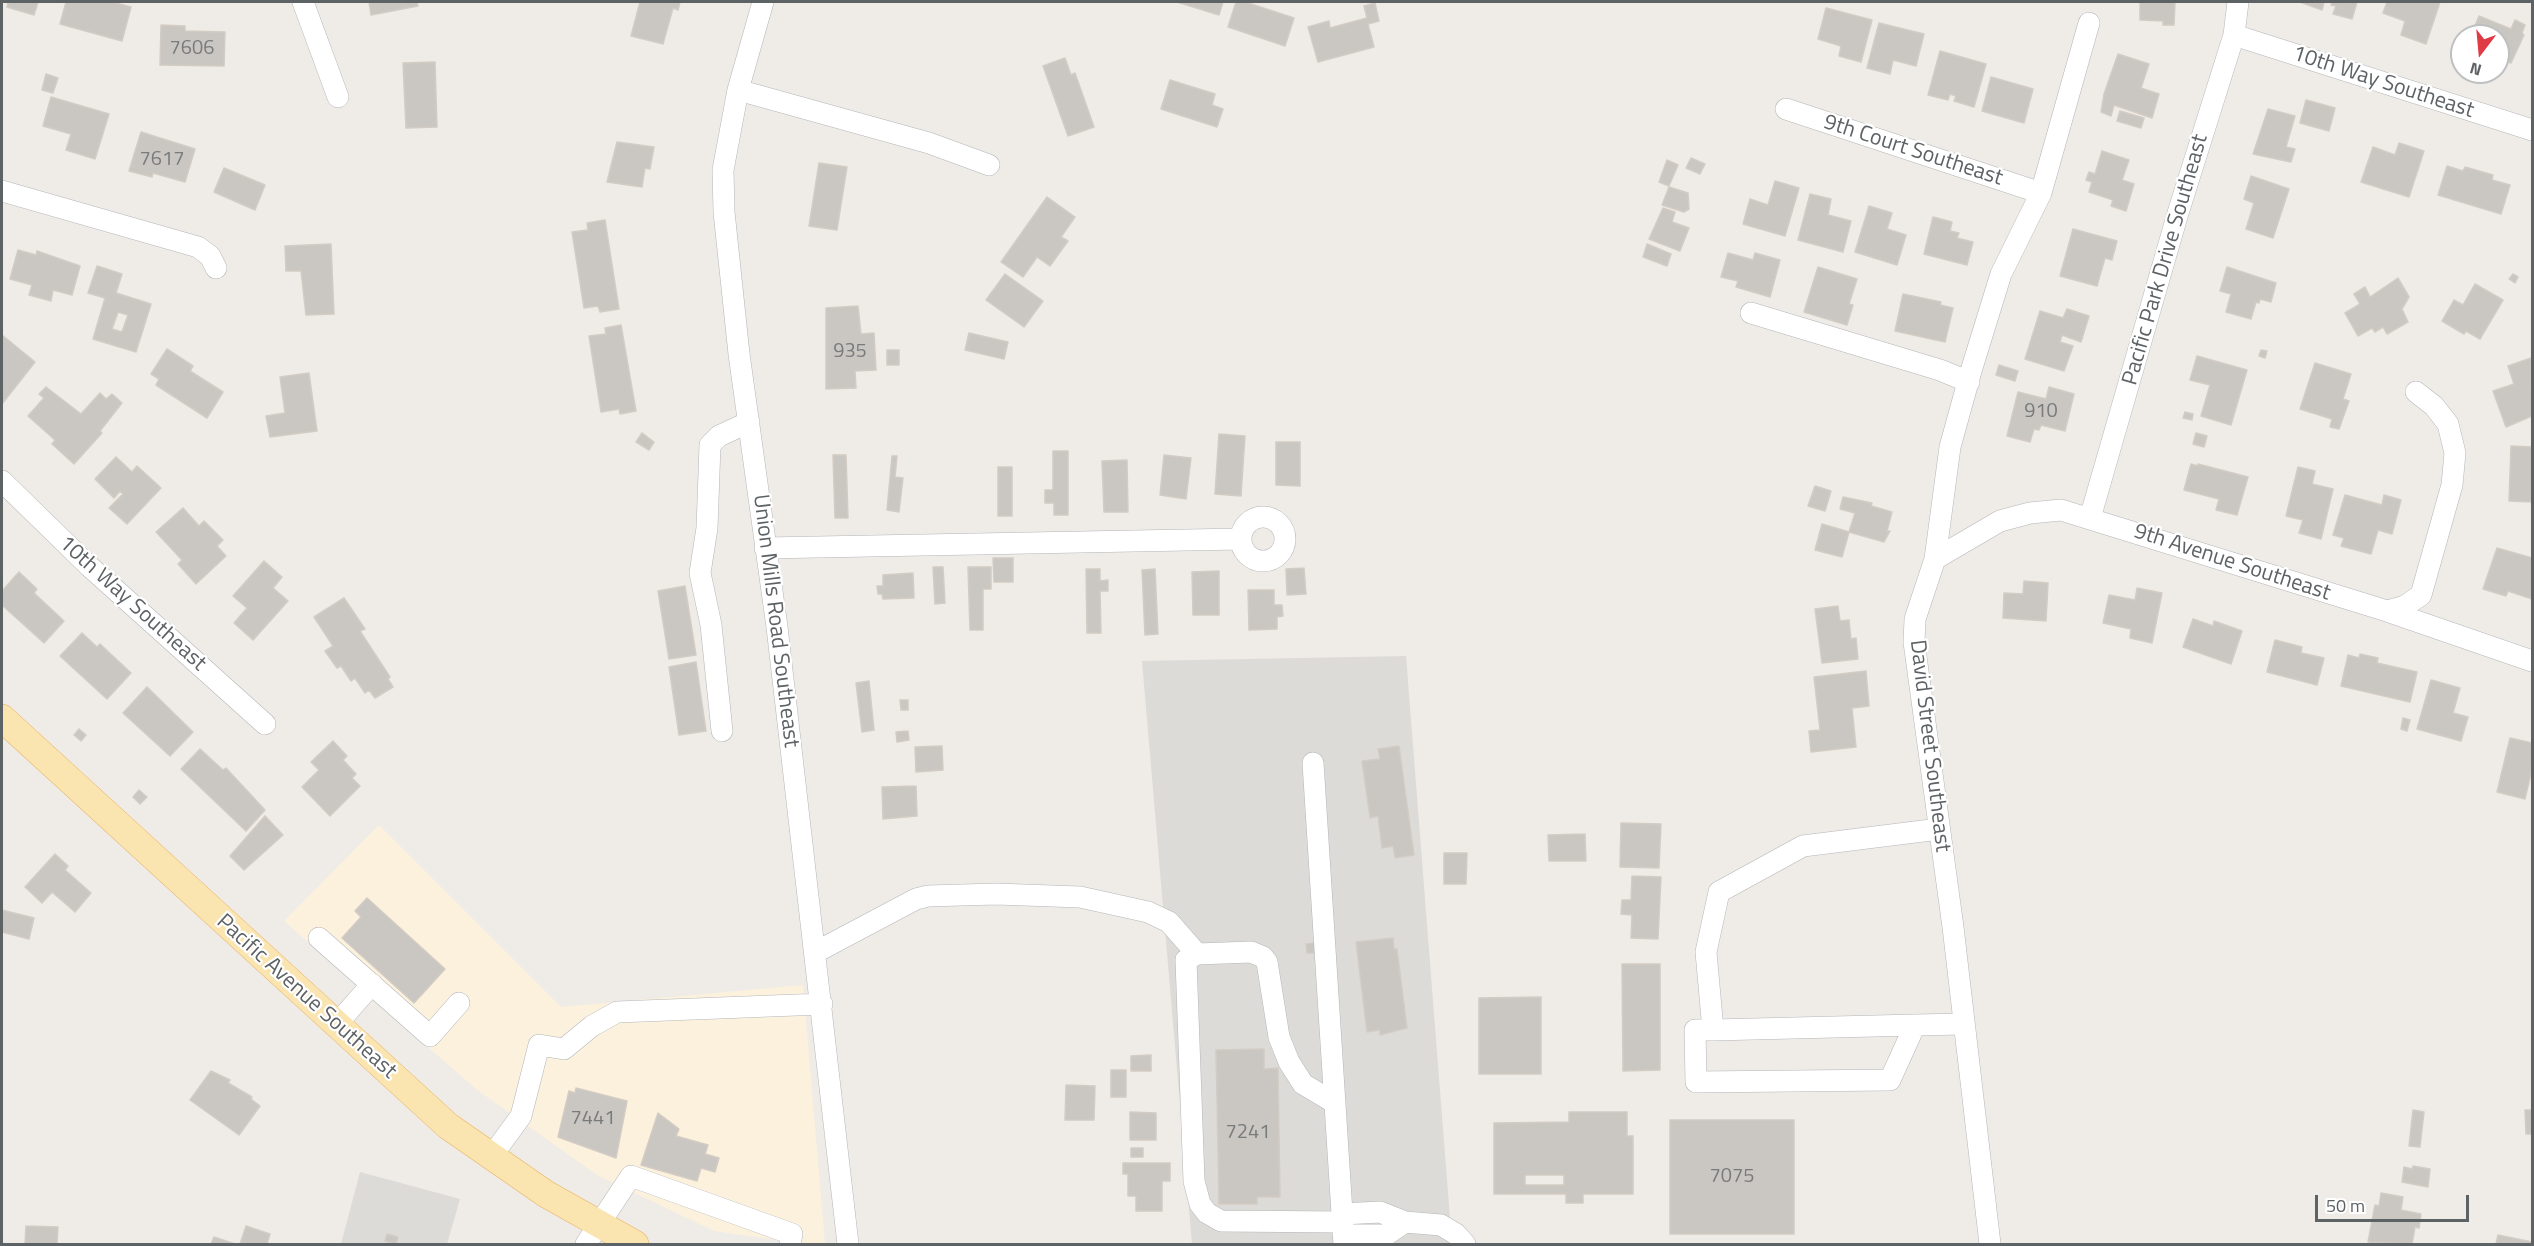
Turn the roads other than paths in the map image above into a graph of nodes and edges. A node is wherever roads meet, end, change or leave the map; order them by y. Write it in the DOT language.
graph roads {
  1 [pos="303,2"];
  2 [pos="763,2"];
  3 [pos="2238,2"];
  4 [pos="2089,23"];
  5 [pos="2234,35"];
  6 [pos="738,90"];
  7 [pos="338,97"];
  8 [pos="1786,109"];
  9 [pos="2532,130"];
  10 [pos="989,165"];
  11 [pos="2,192"];
  12 [pos="2041,193"];
  13 [pos="216,268"];
  14 [pos="1751,313"];
  15 [pos="1969,382"];
  16 [pos="2416,392"];
  17 [pos="749,422"];
  18 [pos="2,481"];
  19 [pos="2090,518"];
  20 [pos="1240,539"];
  21 [pos="765,548"];
  22 [pos="1935,559"];
  23 [pos="2387,611"];
  24 [pos="2532,661"];
  25 [pos="2,718"];
  26 [pos="265,724"];
  27 [pos="722,731"];
  28 [pos="1313,764"];
  29 [pos="1940,829"];
  30 [pos="320,938"];
  31 [pos="816,952"];
  32 [pos="1197,954"];
  33 [pos="372,984"];
  34 [pos="459,1003"];
  35 [pos="822,1005"];
  36 [pos="1964,1024"];
  37 [pos="336,1025"];
  38 [pos="1915,1025"];
  39 [pos="1713,1030"];
  40 [pos="1335,1103"];
  41 [pos="491,1157"];
  42 [pos="1343,1229"];
  43 [pos="592,1235"];
  44 [pos="634,1245"];
  45 [pos="790,1245"];
  46 [pos="848,1245"];
  47 [pos="1465,1245"];
  48 [pos="1990,1245"];
  1 -- 7 [label="street"];
  2 -- 6 [label="street, Union Mills Road Southeast"];
  3 -- 5 [label="street, Pacific Park Drive Southeast"];
  4 -- 12 [label="street, David Street Southeast"];
  5 -- 9 [label="street, 10th Way Southeast"];
  5 -- 19 [label="street, Pacific Park Drive Southeast"];
  6 -- 10 [label="street"];
  6 -- 17 [label="street, Union Mills Road Southeast"];
  8 -- 12 [label="street, 9th Court Southeast"];
  11 -- 13 [label="street"];
  12 -- 15 [label="street, David Street Southeast"];
  14 -- 15 [label="street"];
  15 -- 22 [label="street, David Street Southeast"];
  16 -- 23 [label="street"];
  17 -- 21 [label="street, Union Mills Road Southeast"];
  17 -- 27 [label="street"];
  18 -- 26 [label="street, 10th Way Southeast"];
  19 -- 22 [label="street, 9th Avenue Southeast"];
  19 -- 23 [label="street, 9th Avenue Southeast"];
  20 -- 21 [label="street"];
  21 -- 31 [label="street, Union Mills Road Southeast"];
  22 -- 29 [label="street, David Street Southeast"];
  23 -- 24 [label="street, 9th Avenue Southeast"];
  25 -- 37 [label="main road, Pacific Avenue Southeast"];
  28 -- 40 [label="street"];
  29 -- 36 [label="street, David Street Southeast"];
  29 -- 39 [label="street"];
  30 -- 33 [label="street"];
  31 -- 32 [label="street"];
  31 -- 35 [label="street, Union Mills Road Southeast"];
  32 -- 40 [label="street"];
  32 -- 42 [label="street"];
  33 -- 34 [label="street"];
  33 -- 37 [label="street"];
  35 -- 41 [label="street"];
  35 -- 46 [label="street, Union Mills Road Southeast"];
  36 -- 38 [label="street"];
  36 -- 48 [label="street, David Street Southeast"];
  37 -- 41 [label="main road, Pacific Avenue Southeast"];
  38 -- 39 [label="street"];
  38 -- 39 [label="street"];
  40 -- 42 [label="street"];
  41 -- 43 [label="main road, Pacific Avenue Southeast"];
  42 -- 47 [label="street"];
  43 -- 44 [label="main road, Pacific Avenue Southeast"];
  43 -- 45 [label="street"];
}
